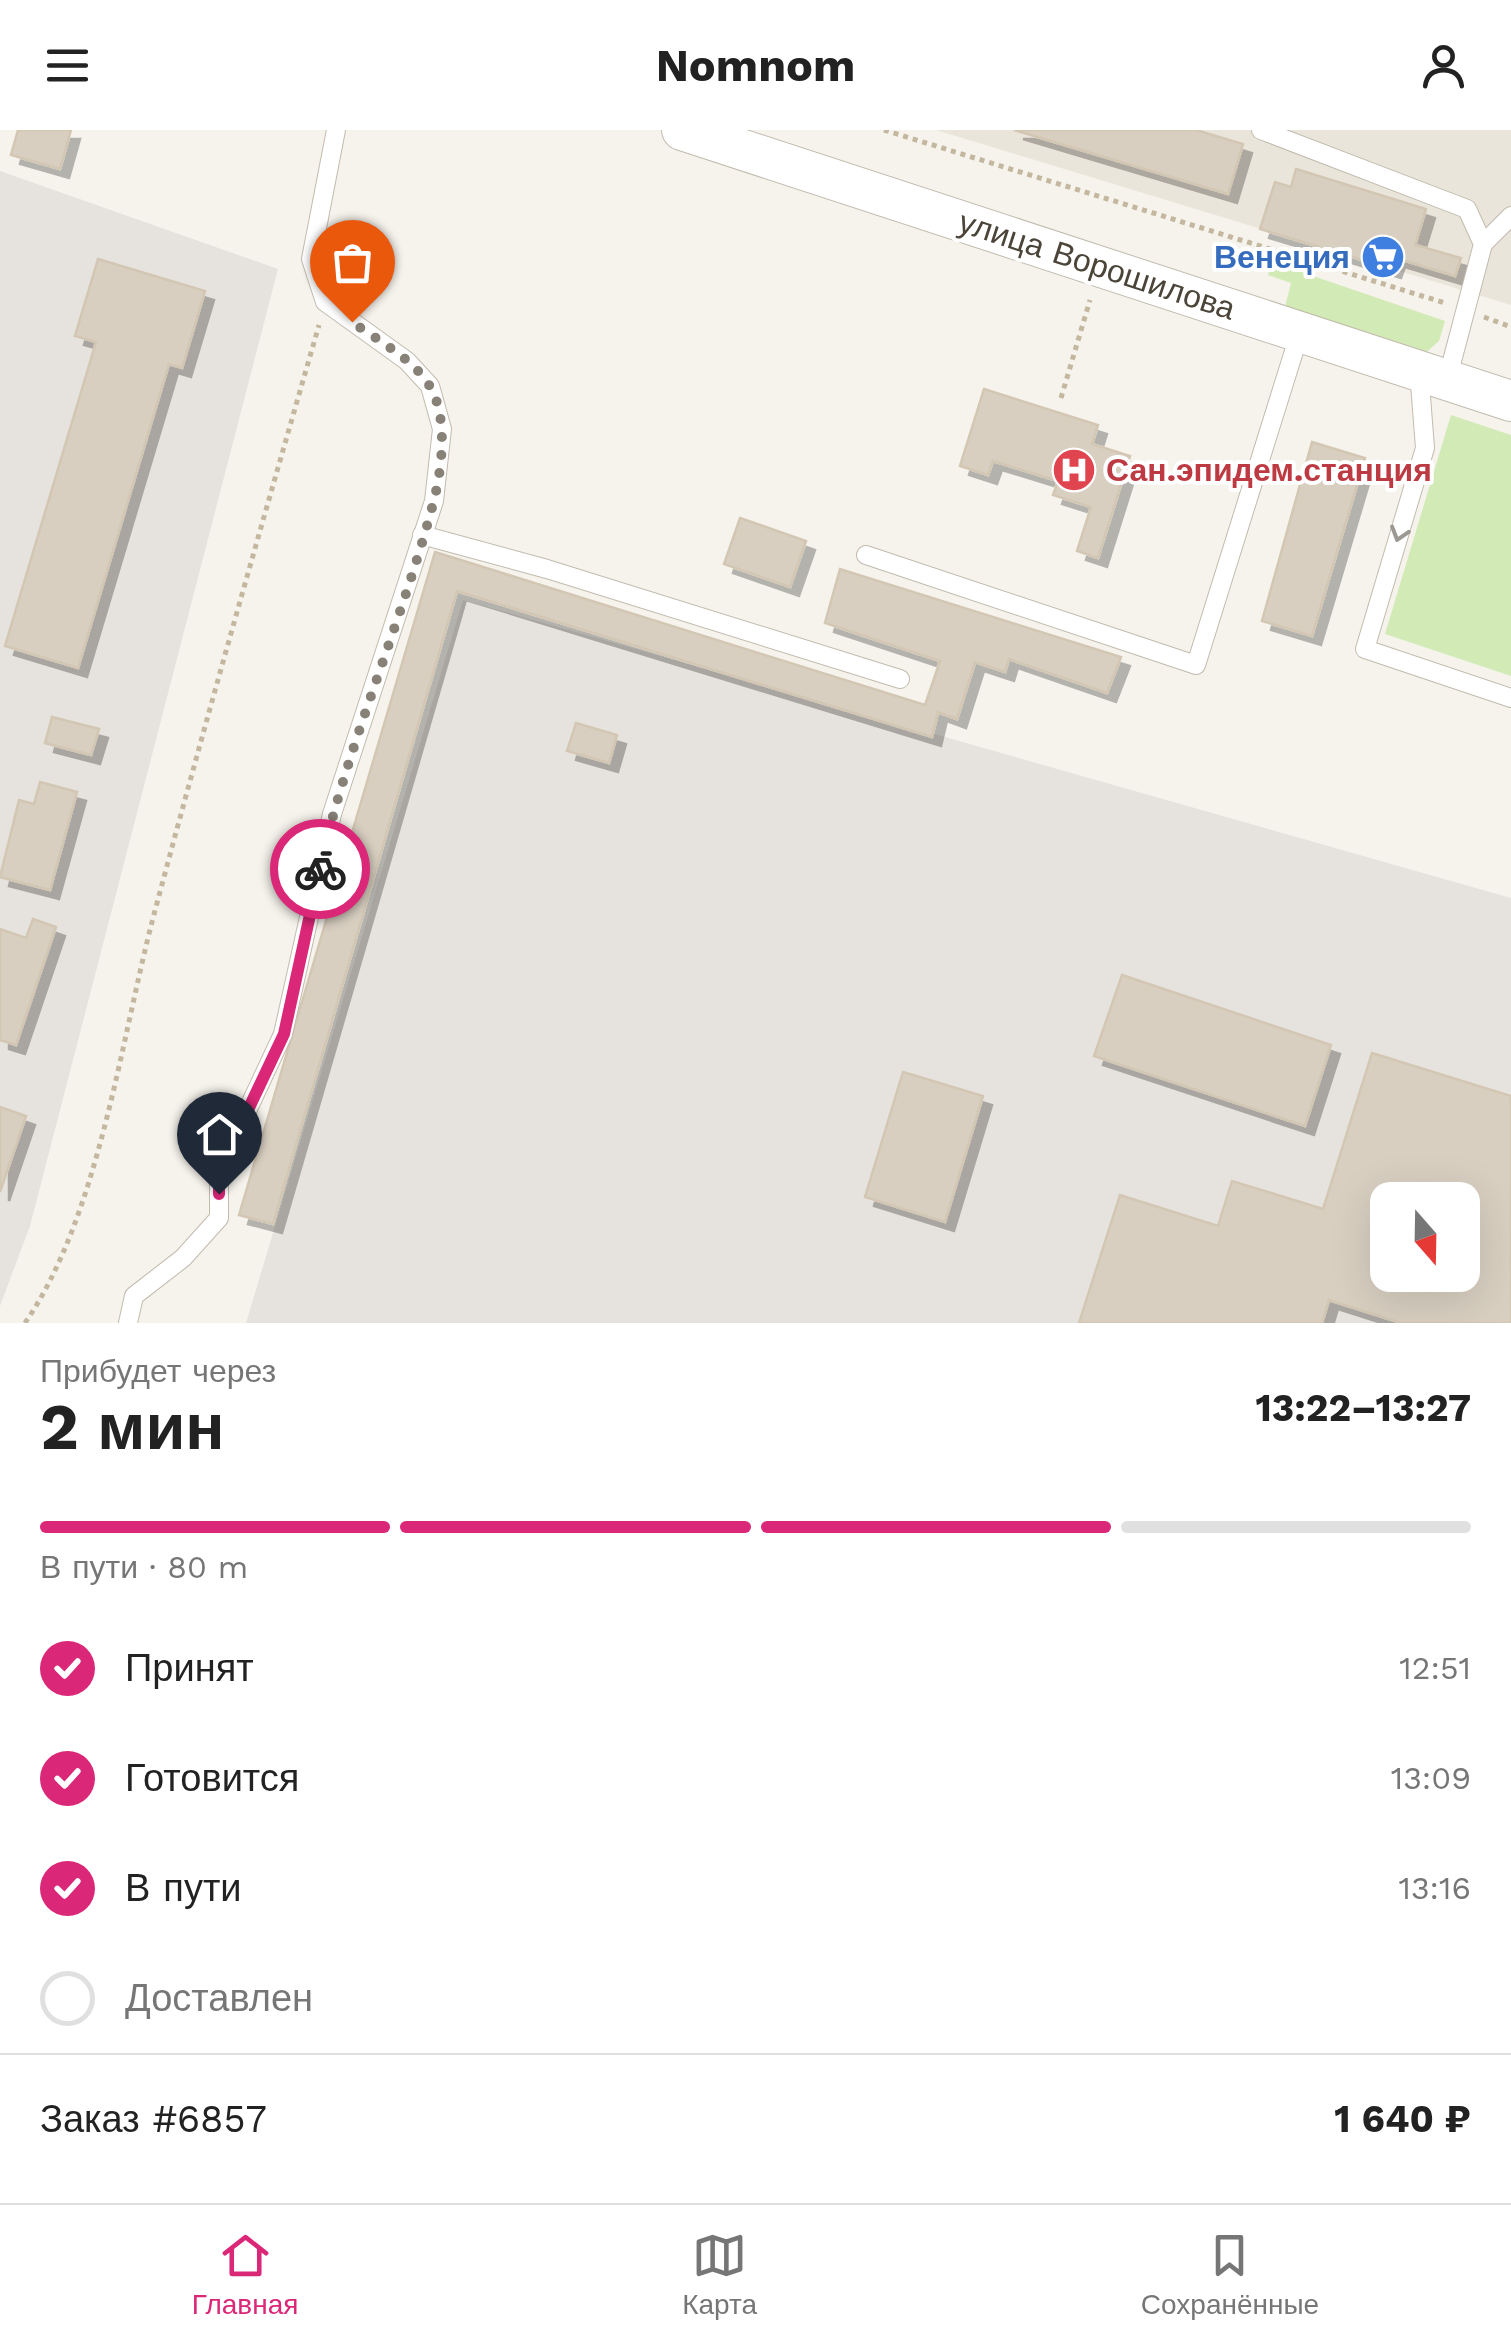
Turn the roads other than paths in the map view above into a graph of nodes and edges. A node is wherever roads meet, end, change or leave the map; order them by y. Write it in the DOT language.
graph roads {
  1 [pos="336,130"];
  2 [pos="682,130"];
  3 [pos="1261,130"];
  4 [pos="1511,216"];
  5 [pos="1483,244"];
  6 [pos="1300,332"];
  7 [pos="1434,375"];
  8 [pos="1511,401"];
  9 [pos="422,536"];
  10 [pos="866,555"];
  11 [pos="900,680"];
  12 [pos="1511,698"];
  13 [pos="128,1323"];
  1 -- 9 [label="lane"];
  2 -- 6 [label="street, улица Ворошилова"];
  3 -- 5 [label="lane"];
  4 -- 5 [label="lane"];
  5 -- 7 [label="lane"];
  6 -- 7 [label="street, улица Ворошилова"];
  6 -- 10 [label="lane"];
  7 -- 8 [label="street, улица Ворошилова"];
  7 -- 12 [label="lane, one-way"];
  9 -- 11 [label="lane"];
  9 -- 13 [label="lane"];
}
